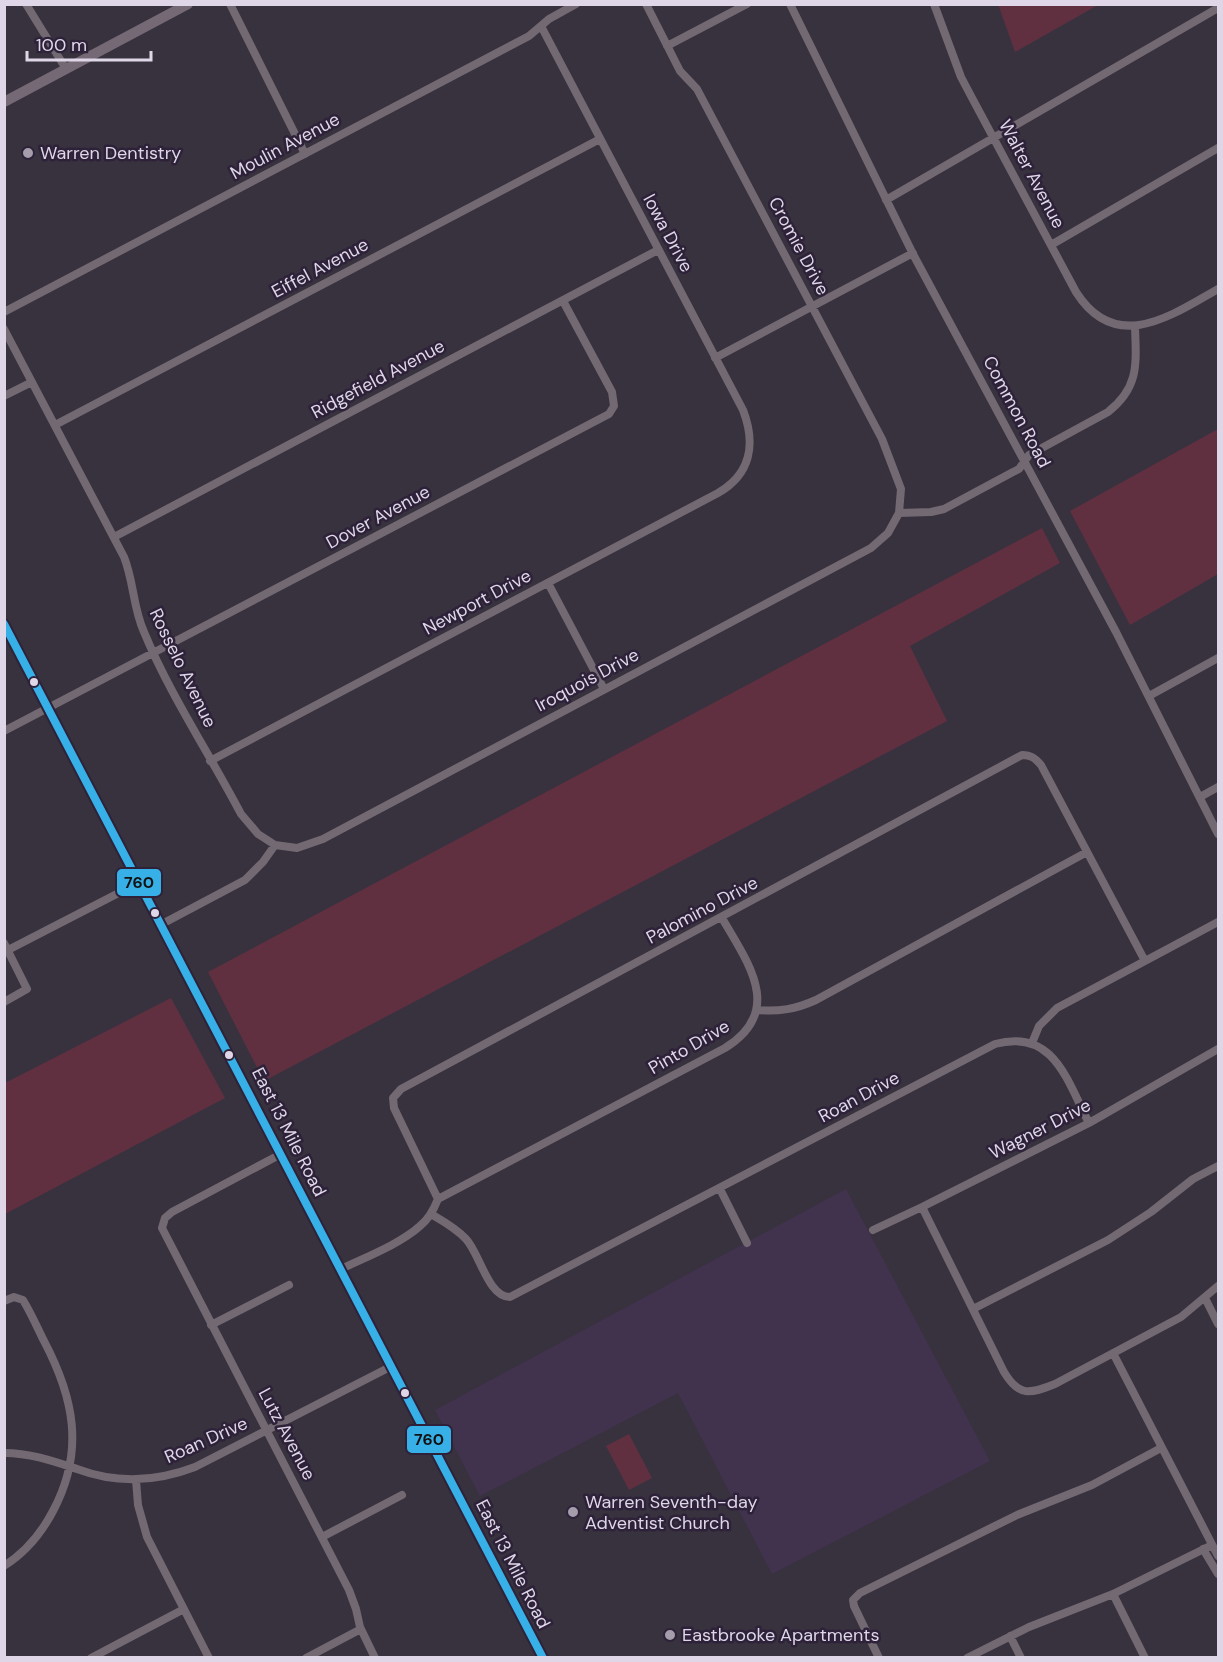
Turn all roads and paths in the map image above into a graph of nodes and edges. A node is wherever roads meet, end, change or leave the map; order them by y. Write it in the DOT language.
graph roads {
  1 [pos="26,4"];
  2 [pos="188,4"];
  3 [pos="230,4"];
  4 [pos="576,4"];
  5 [pos="646,4"];
  6 [pos="747,4"];
  7 [pos="790,4"];
  8 [pos="934,4"];
  9 [pos="173,8"];
  10 [pos="1218,8"];
  11 [pos="541,26"];
  12 [pos="667,46"];
  13 [pos="66,69"];
  14 [pos="4,102"];
  15 [pos="993,137"];
  16 [pos="600,140"];
  17 [pos="1218,148"];
  18 [pos="304,154"];
  19 [pos="886,200"];
  20 [pos="1051,245"];
  21 [pos="658,250"];
  22 [pos="913,253"];
  23 [pos="1218,288"];
  24 [pos="562,300"];
  25 [pos="812,307"];
  26 [pos="4,312"];
  27 [pos="1135,326"];
  28 [pos="4,329"];
  29 [pos="715,358"];
  30 [pos="32,382"];
  31 [pos="4,396"];
  32 [pos="55,425"];
  33 [pos="747,459"];
  34 [pos="1024,461"];
  35 [pos="899,513"];
  36 [pos="114,537"];
  37 [pos="548,583"];
  38 [pos="4,623"];
  39 [pos="154,653"];
  40 [pos="1218,658"];
  41 [pos="604,689"];
  42 [pos="1149,696"];
  43 [pos="49,708"];
  44 [pos="4,731"];
  45 [pos="210,760"];
  46 [pos="1218,787"];
  47 [pos="1200,797"];
  48 [pos="1218,834"];
  49 [pos="275,845"];
  50 [pos="1087,852"];
  51 [pos="140,882"];
  52 [pos="722,918"];
  53 [pos="1218,922"];
  54 [pos="162,924"];
  55 [pos="6,946"];
  56 [pos="1145,960"];
  57 [pos="4,1002"];
  58 [pos="757,1010"];
  59 [pos="1032,1043"];
  60 [pos="1218,1049"];
  61 [pos="1089,1123"];
  62 [pos="281,1154"];
  63 [pos="1218,1166"];
  64 [pos="720,1189"];
  65 [pos="438,1199"];
  66 [pos="922,1208"];
  67 [pos="431,1214"];
  68 [pos="873,1230"];
  69 [pos="747,1243"];
  70 [pos="341,1269"];
  71 [pos="289,1285"];
  72 [pos="1218,1287"];
  73 [pos="1205,1298"];
  74 [pos="4,1301"];
  75 [pos="973,1309"];
  76 [pos="1218,1324"];
  77 [pos="211,1325"];
  78 [pos="1113,1353"];
  79 [pos="392,1366"];
  80 [pos="267,1431"];
  81 [pos="1161,1448"];
  82 [pos="4,1453"];
  83 [pos="70,1467"];
  84 [pos="136,1480"];
  85 [pos="402,1496"];
  86 [pos="322,1537"];
  87 [pos="1208,1547"];
  88 [pos="1218,1556"];
  89 [pos="4,1566"];
  90 [pos="1218,1574"];
  91 [pos="1113,1594"];
  92 [pos="184,1609"];
  93 [pos="361,1629"];
  94 [pos="1010,1636"];
  95 [pos="92,1658"];
  96 [pos="209,1658"];
  97 [pos="306,1658"];
  98 [pos="375,1658"];
  99 [pos="543,1658"];
  100 [pos="879,1658"];
  101 [pos="967,1658"];
  102 [pos="1021,1658"];
  103 [pos="1145,1658"];
  1 -- 13 [label="street"];
  2 -- 9 [label="main road"];
  3 -- 18 [label="street"];
  4 -- 11 [label="street, Moulin Avenue"];
  5 -- 12 [label="street, Cromie Drive"];
  6 -- 12 [label="street"];
  7 -- 19 [label="street, Common Road"];
  8 -- 15 [label="street, Walter Avenue"];
  9 -- 13 [label="main road"];
  10 -- 15 [label="street"];
  11 -- 16 [label="street, Iowa Drive"];
  11 -- 18 [label="street, Moulin Avenue"];
  12 -- 25 [label="street, Cromie Drive"];
  13 -- 14 [label="main road"];
  15 -- 19 [label="street"];
  15 -- 20 [label="street, Walter Avenue"];
  16 -- 21 [label="street, Iowa Drive"];
  16 -- 32 [label="street, Eiffel Avenue"];
  17 -- 20 [label="street"];
  18 -- 26 [label="street, Moulin Avenue"];
  19 -- 22 [label="street, Common Road"];
  20 -- 27 [label="street, Walter Avenue"];
  21 -- 24 [label="street, Ridgefield Avenue"];
  21 -- 29 [label="street, Iowa Drive"];
  22 -- 25 [label="street"];
  22 -- 34 [label="street, Common Road"];
  23 -- 27 [label="street"];
  24 -- 36 [label="street, Ridgefield Avenue"];
  24 -- 39 [label="street, Dover Avenue"];
  25 -- 29 [label="street"];
  25 -- 35 [label="street, Cromie Drive"];
  27 -- 34 [label="street"];
  28 -- 30 [label="street, Rosselo Avenue"];
  29 -- 33 [label="street, Iowa Drive"];
  30 -- 31 [label="street"];
  30 -- 32 [label="street, Rosselo Avenue"];
  32 -- 36 [label="street, Rosselo Avenue"];
  33 -- 37 [label="street, Newport Drive"];
  34 -- 35 [label="street"];
  34 -- 42 [label="street, Common Road"];
  35 -- 41 [label="street, Iroquois Drive"];
  36 -- 39 [label="street, Rosselo Avenue"];
  37 -- 41 [label="street"];
  37 -- 45 [label="street, Newport Drive"];
  38 -- 43 [label="main road, East 13 Mile Road"];
  39 -- 43 [label="street, Dover Avenue"];
  39 -- 45 [label="street, Rosselo Avenue"];
  40 -- 42 [label="street"];
  41 -- 49 [label="street, Iroquois Drive"];
  42 -- 47 [label="street, Common Road"];
  43 -- 44 [label="street, Dover Avenue"];
  43 -- 51 [label="main road, East 13 Mile Road"];
  45 -- 49 [label="street, Rosselo Avenue"];
  46 -- 47 [label="street"];
  47 -- 48 [label="street, Common Road"];
  49 -- 54 [label="street"];
  50 -- 52 [label="street, Palomino Drive"];
  50 -- 56 [label="street"];
  50 -- 58 [label="street"];
  51 -- 54 [label="main road, East 13 Mile Road"];
  51 -- 55 [label="street"];
  52 -- 58 [label="street"];
  52 -- 65 [label="street, Palomino Drive"];
  53 -- 56 [label="street"];
  54 -- 62 [label="main road, East 13 Mile Road"];
  55 -- 57 [label="street"];
  56 -- 59 [label="street"];
  58 -- 65 [label="street, Pinto Drive"];
  59 -- 61 [label="street"];
  59 -- 64 [label="street, Roan Drive"];
  60 -- 61 [label="street, Wagner Drive"];
  61 -- 66 [label="street, Wagner Drive"];
  62 -- 70 [label="main road, East 13 Mile Road"];
  62 -- 77 [label="street, Lutz Avenue"];
  63 -- 75 [label="street"];
  64 -- 67 [label="street, Roan Drive"];
  64 -- 69 [label="street"];
  65 -- 67 [label="street"];
  66 -- 68 [label="street, Wagner Drive"];
  66 -- 75 [label="street"];
  67 -- 70 [label="street"];
  70 -- 79 [label="main road, East 13 Mile Road"];
  71 -- 77 [label="street"];
  72 -- 73 [label="street"];
  73 -- 76 [label="street"];
  73 -- 78 [label="street"];
  74 -- 83 [label="street"];
  75 -- 78 [label="street"];
  77 -- 80 [label="street, Lutz Avenue"];
  78 -- 81 [label="street"];
  79 -- 80 [label="street, Roan Drive"];
  79 -- 99 [label="main road, East 13 Mile Road"];
  80 -- 84 [label="street, Roan Drive"];
  80 -- 86 [label="street, Lutz Avenue"];
  81 -- 87 [label="street"];
  81 -- 100 [label="street"];
  82 -- 83 [label="street"];
  83 -- 84 [label="street, Roan Drive"];
  83 -- 89 [label="street"];
  84 -- 92 [label="street"];
  85 -- 86 [label="street"];
  86 -- 93 [label="street, Lutz Avenue"];
  87 -- 88 [label="street"];
  87 -- 90 [label="street"];
  87 -- 91 [label="street"];
  91 -- 94 [label="street"];
  91 -- 103 [label="street"];
  92 -- 95 [label="street"];
  92 -- 96 [label="street"];
  93 -- 97 [label="street"];
  93 -- 98 [label="street, Lutz Avenue"];
  94 -- 101 [label="street"];
  94 -- 102 [label="street"];
}
